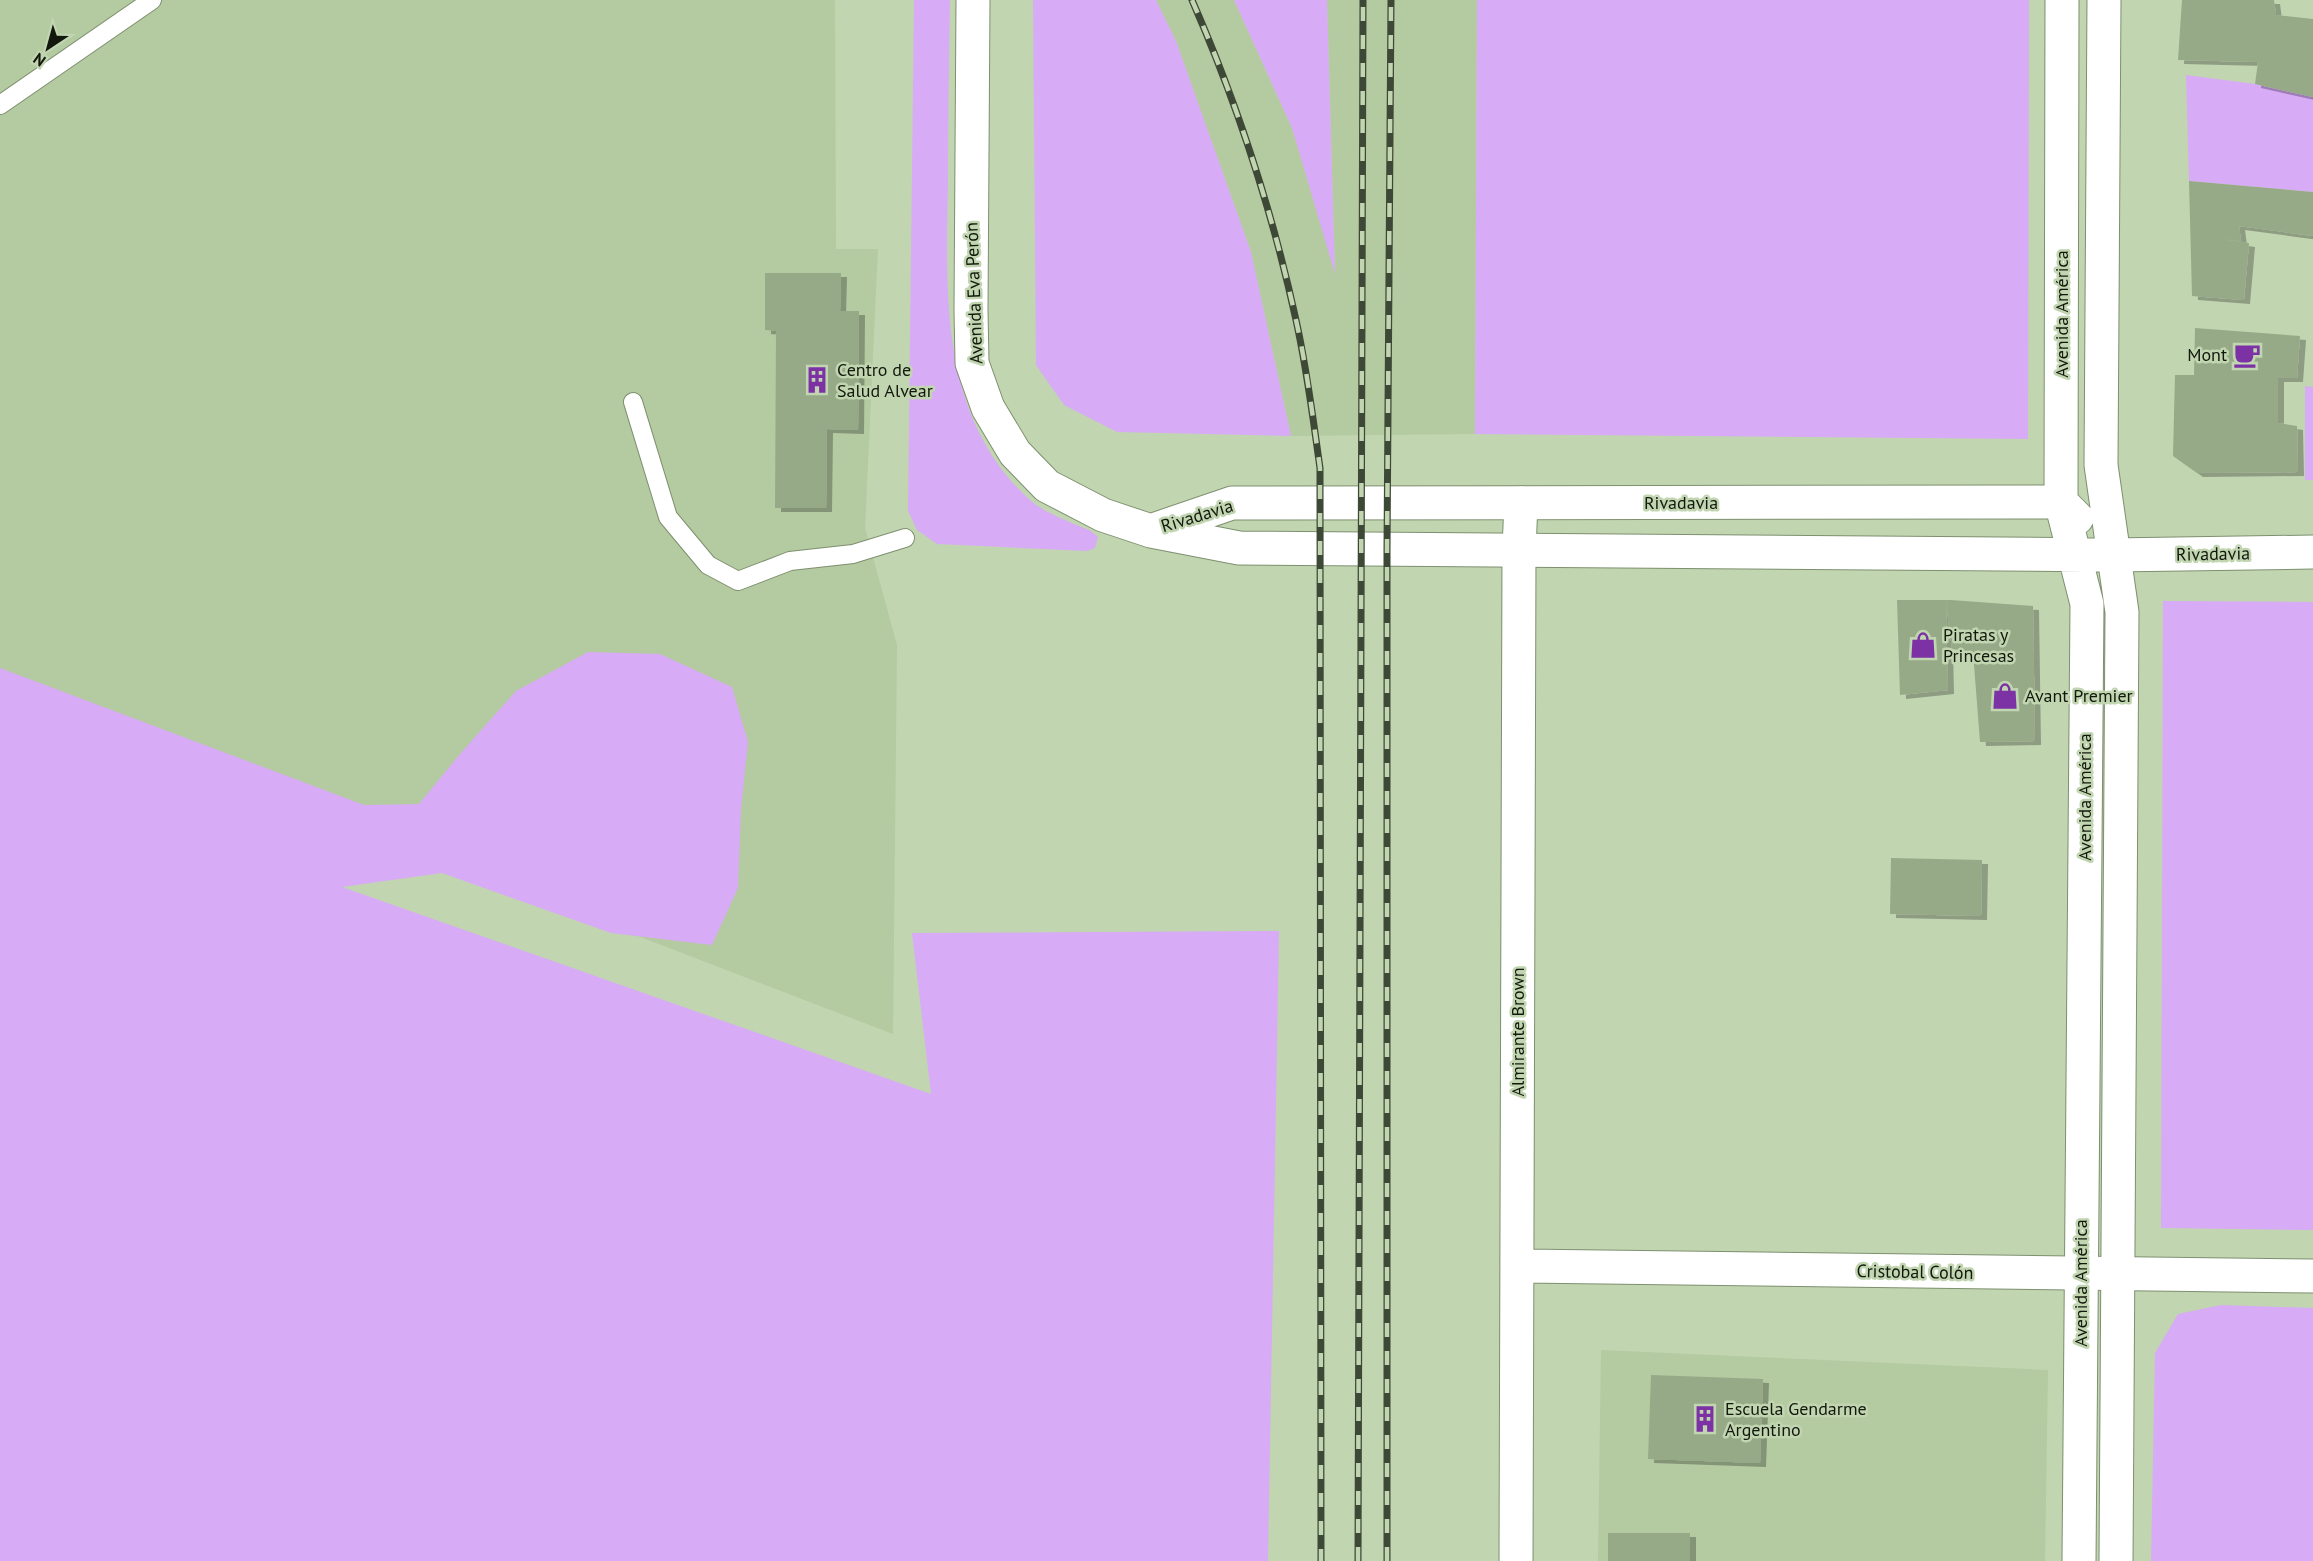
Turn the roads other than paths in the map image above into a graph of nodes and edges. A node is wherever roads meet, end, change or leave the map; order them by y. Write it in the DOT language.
graph roads {
  1 [pos="152,0"];
  2 [pos="973,0"];
  3 [pos="2062,0"];
  4 [pos="2104,0"];
  5 [pos="0,105"];
  6 [pos="633,402"];
  7 [pos="1521,502"];
  8 [pos="2061,502"];
  9 [pos="1151,531"];
  10 [pos="905,538"];
  11 [pos="1519,549"];
  12 [pos="2313,552"];
  13 [pos="2074,553"];
  14 [pos="2113,555"];
  15 [pos="1518,1266"];
  16 [pos="2081,1275"];
  17 [pos="2118,1275"];
  18 [pos="2313,1276"];
  19 [pos="1516,1561"];
  20 [pos="2079,1561"];
  21 [pos="2116,1561"];
  1 -- 5 [label="lane"];
  2 -- 9 [label="main road, Avenida Eva Perón"];
  3 -- 8 [label="main road, Avenida América"];
  4 -- 14 [label="main road, Avenida América"];
  6 -- 10 [label="lane"];
  7 -- 8 [label="main road, Rivadavia"];
  7 -- 9 [label="main road, Rivadavia"];
  7 -- 11 [label="main road, Almirante Brown"];
  8 -- 13 [label="main road, Avenida América"];
  8 -- 14 [label="main road"];
  9 -- 11 [label="main road, Rivadavia"];
  11 -- 13 [label="main road, Rivadavia"];
  11 -- 15 [label="main road, Almirante Brown"];
  12 -- 14 [label="main road, Rivadavia"];
  13 -- 14 [label="main road, Rivadavia"];
  13 -- 16 [label="main road, Avenida América"];
  14 -- 17 [label="main road, Avenida América"];
  15 -- 16 [label="main road, Cristobal Colón"];
  15 -- 19 [label="main road, Almirante Brown"];
  16 -- 17 [label="main road, Cristobal Colón"];
  16 -- 20 [label="main road, Avenida América"];
  17 -- 18 [label="main road, Cristobal Colón"];
  17 -- 21 [label="main road, Avenida América"];
}
